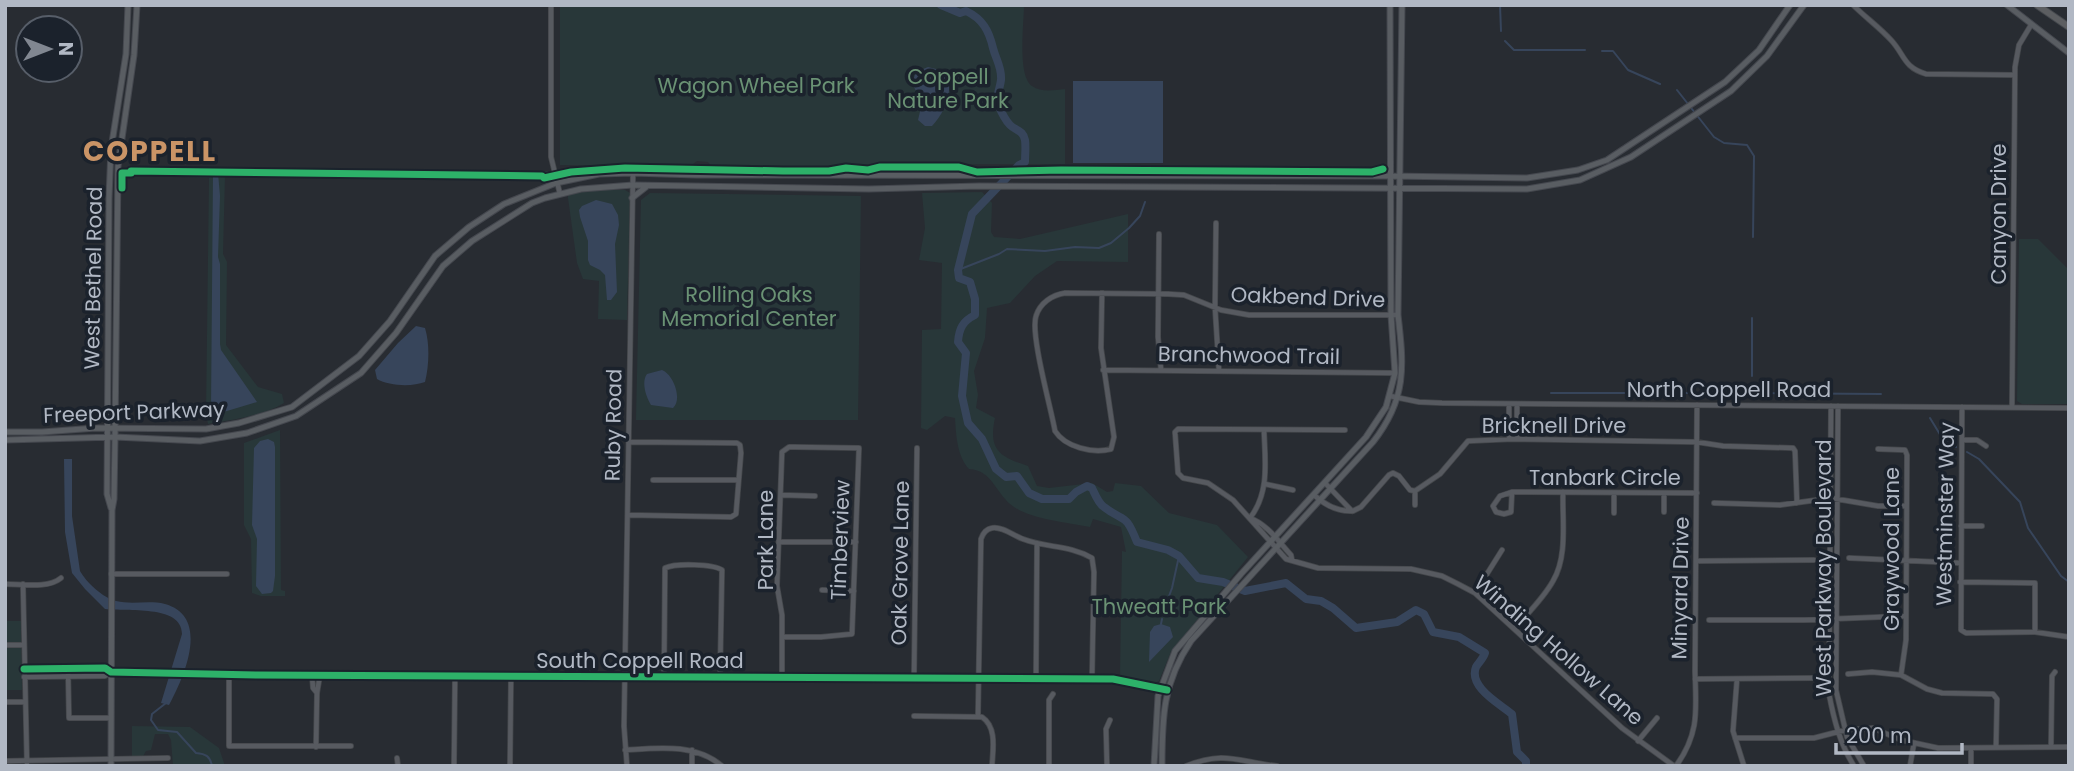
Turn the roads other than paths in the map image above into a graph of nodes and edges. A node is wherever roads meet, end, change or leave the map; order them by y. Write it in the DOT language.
graph roads {
  1 [pos="128,5"];
  2 [pos="136,5"];
  3 [pos="551,5"];
  4 [pos="1390,5"];
  5 [pos="1402,5"];
  6 [pos="1790,5"];
  7 [pos="1804,5"];
  8 [pos="1853,5"];
  9 [pos="2007,5"];
  10 [pos="2037,5"];
  11 [pos="2031,26"];
  12 [pos="2069,27"];
  13 [pos="2069,53"];
  14 [pos="1402,58"];
  15 [pos="1390,60"];
  16 [pos="2015,75"];
  17 [pos="122,82"];
  18 [pos="130,84"];
  19 [pos="632,173"];
  20 [pos="696,175"];
  21 [pos="704,175"];
  22 [pos="867,175"];
  23 [pos="916,175"];
  24 [pos="1184,176"];
  25 [pos="1251,176"];
  26 [pos="1315,176"];
  27 [pos="1390,176"];
  28 [pos="1399,177"];
  29 [pos="1492,179"];
  30 [pos="556,183"];
  31 [pos="632,185"];
  32 [pos="648,186"];
  33 [pos="1184,186"];
  34 [pos="701,187"];
  35 [pos="1251,187"];
  36 [pos="1315,187"];
  37 [pos="1390,187"];
  38 [pos="1399,187"];
  39 [pos="109,188"];
  40 [pos="118,188"];
  41 [pos="915,188"];
  42 [pos="869,189"];
  43 [pos="1493,189"];
  44 [pos="560,194"];
  45 [pos="632,198"];
  46 [pos="1216,223"];
  47 [pos="464,232"];
  48 [pos="1158,234"];
  49 [pos="471,241"];
  50 [pos="1102,293"];
  51 [pos="1158,294"];
  52 [pos="402,303"];
  53 [pos="413,307"];
  54 [pos="1214,307"];
  55 [pos="1391,315"];
  56 [pos="1398,315"];
  57 [pos="108,320"];
  58 [pos="116,320"];
  59 [pos="1103,370"];
  60 [pos="1161,370"];
  61 [pos="1219,371"];
  62 [pos="1395,373"];
  63 [pos="1390,396"];
  64 [pos="1398,398"];
  65 [pos="1509,404"];
  66 [pos="1517,404"];
  67 [pos="1698,405"];
  68 [pos="1831,406"];
  69 [pos="1838,406"];
  70 [pos="292,407"];
  71 [pos="1962,407"];
  72 [pos="2012,407"];
  73 [pos="2069,408"];
  74 [pos="296,416"];
  75 [pos="107,428"];
  76 [pos="115,428"];
  77 [pos="1264,430"];
  78 [pos="1345,430"];
  79 [pos="5,432"];
  80 [pos="23,432"];
  81 [pos="107,437"];
  82 [pos="115,437"];
  83 [pos="1509,439"];
  84 [pos="1517,439"];
  85 [pos="5,440"];
  86 [pos="24,440"];
  87 [pos="1962,440"];
  88 [pos="629,442"];
  89 [pos="1697,442"];
  90 [pos="1986,446"];
  91 [pos="789,447"];
  92 [pos="917,448"];
  93 [pos="1878,449"];
  94 [pos="653,480"];
  95 [pos="738,480"];
  96 [pos="1265,484"];
  97 [pos="1327,486"];
  98 [pos="1293,490"];
  99 [pos="1415,491"];
  100 [pos="1512,492"];
  101 [pos="1563,492"];
  102 [pos="1697,493"];
  103 [pos="1614,494"];
  104 [pos="1664,494"];
  105 [pos="781,495"];
  106 [pos="1314,495"];
  107 [pos="815,496"];
  108 [pos="1834,499"];
  109 [pos="1320,500"];
  110 [pos="1714,503"];
  111 [pos="1797,503"];
  112 [pos="1415,505"];
  113 [pos="1906,506"];
  114 [pos="112,510"];
  115 [pos="1353,511"];
  116 [pos="1664,512"];
  117 [pos="1614,513"];
  118 [pos="628,515"];
  119 [pos="1250,518"];
  120 [pos="1961,526"];
  121 [pos="1982,526"];
  122 [pos="779,542"];
  123 [pos="856,542"];
  124 [pos="1037,543"];
  125 [pos="1275,543"];
  126 [pos="1502,550"];
  127 [pos="1849,558"];
  128 [pos="1814,560"];
  129 [pos="1696,561"];
  130 [pos="1907,562"];
  131 [pos="1960,563"];
  132 [pos="111,573"];
  133 [pos="227,575"];
  134 [pos="61,578"];
  135 [pos="1960,582"];
  136 [pos="5,584"];
  137 [pos="23,584"];
  138 [pos="822,590"];
  139 [pos="854,591"];
  140 [pos="1475,593"];
  141 [pos="1906,616"];
  142 [pos="1829,618"];
  143 [pos="1836,618"];
  144 [pos="1709,620"];
  145 [pos="1514,629"];
  146 [pos="2035,632"];
  147 [pos="783,637"];
  148 [pos="2069,637"];
  149 [pos="5,645"];
  150 [pos="24,645"];
  151 [pos="68,668"];
  152 [pos="24,669"];
  153 [pos="111,672"];
  154 [pos="2055,672"];
  155 [pos="229,674"];
  156 [pos="1848,674"];
  157 [pos="1901,674"];
  158 [pos="312,675"];
  159 [pos="320,675"];
  160 [pos="68,676"];
  161 [pos="455,676"];
  162 [pos="511,676"];
  163 [pos="24,677"];
  164 [pos="626,677"];
  165 [pos="664,678"];
  166 [pos="720,678"];
  167 [pos="782,678"];
  168 [pos="1817,678"];
  169 [pos="914,679"];
  170 [pos="979,679"];
  171 [pos="1035,679"];
  172 [pos="1092,679"];
  173 [pos="1695,679"];
  174 [pos="1737,679"];
  175 [pos="1160,688"];
  176 [pos="1167,690"];
  177 [pos="317,693"];
  178 [pos="1053,694"];
  179 [pos="5,702"];
  180 [pos="25,702"];
  181 [pos="914,716"];
  182 [pos="978,716"];
  183 [pos="111,718"];
  184 [pos="1657,718"];
  185 [pos="1110,720"];
  186 [pos="1845,730"];
  187 [pos="1838,732"];
  188 [pos="1735,738"];
  189 [pos="1638,741"];
  190 [pos="1914,743"];
  191 [pos="351,746"];
  192 [pos="316,747"];
  193 [pos="1996,747"];
  194 [pos="2051,747"];
  195 [pos="2069,747"];
  196 [pos="1970,748"];
  197 [pos="625,750"];
  198 [pos="692,750"];
  199 [pos="168,758"];
  200 [pos="397,758"];
  201 [pos="5,761"];
  202 [pos="112,762"];
  203 [pos="27,763"];
  204 [pos="398,766"];
  205 [pos="454,766"];
  206 [pos="510,766"];
  207 [pos="626,766"];
  208 [pos="692,766"];
  209 [pos="722,766"];
  210 [pos="992,766"];
  211 [pos="1049,766"];
  212 [pos="1107,766"];
  213 [pos="1154,766"];
  214 [pos="1162,766"];
  215 [pos="1186,766"];
  216 [pos="1277,766"];
  217 [pos="1675,766"];
  218 [pos="1744,766"];
  219 [pos="1854,766"];
  220 [pos="1864,766"];
  221 [pos="1910,766"];
  222 [pos="1971,766"];
  1 -- 17 [label="main road, West Bethel Road"];
  2 -- 18 [label="main road, West Bethel Road"];
  3 -- 30 [label="street"];
  4 -- 15 [label="main road"];
  5 -- 14 [label="main road"];
  6 -- 29 [label="main road"];
  7 -- 43 [label="main road"];
  8 -- 16 [label="street"];
  9 -- 11 [label="main road"];
  10 -- 12 [label="highway"];
  11 -- 13 [label="main road"];
  11 -- 16 [label="street, Canyon Drive"];
  14 -- 15 [label="main road"];
  14 -- 28 [label="main road"];
  15 -- 27 [label="main road"];
  16 -- 72 [label="street, Canyon Drive"];
  17 -- 18 [label="main road"];
  17 -- 39 [label="main road, West Bethel Road"];
  18 -- 40 [label="main road, West Bethel Road"];
  19 -- 20 [label="main road, Freeport Parkway"];
  19 -- 30 [label="main road, Freeport Parkway"];
  19 -- 31 [label="street, Ruby Road"];
  20 -- 21 [label="main road, Freeport Parkway"];
  20 -- 34 [label="main road"];
  21 -- 22 [label="main road, Freeport Parkway"];
  21 -- 34 [label="main road"];
  22 -- 23 [label="main road, Freeport Parkway"];
  22 -- 42 [label="main road"];
  23 -- 24 [label="main road, Freeport Parkway"];
  23 -- 41 [label="main road"];
  24 -- 25 [label="main road, Freeport Parkway"];
  24 -- 33 [label="main road"];
  25 -- 26 [label="main road, Freeport Parkway"];
  25 -- 35 [label="main road"];
  26 -- 27 [label="main road, Freeport Parkway"];
  26 -- 36 [label="main road"];
  27 -- 28 [label="main road, Freeport Parkway"];
  27 -- 37 [label="main road"];
  28 -- 29 [label="main road"];
  28 -- 38 [label="main road"];
  29 -- 43 [label="main road"];
  30 -- 44 [label="street"];
  30 -- 47 [label="main road, Freeport Parkway"];
  31 -- 32 [label="main road, Freeport Parkway"];
  31 -- 44 [label="main road, Freeport Parkway"];
  31 -- 45 [label="street, Ruby Road"];
  32 -- 34 [label="main road, Freeport Parkway"];
  32 -- 45 [label="main road"];
  33 -- 35 [label="main road, Freeport Parkway"];
  33 -- 41 [label="main road, Freeport Parkway"];
  34 -- 42 [label="main road, Freeport Parkway"];
  35 -- 36 [label="main road, Freeport Parkway"];
  36 -- 37 [label="main road, Freeport Parkway"];
  37 -- 38 [label="main road, Freeport Parkway"];
  37 -- 55 [label="main road"];
  38 -- 43 [label="main road"];
  38 -- 56 [label="main road"];
  39 -- 40 [label="main road"];
  39 -- 57 [label="main road, West Bethel Road"];
  40 -- 58 [label="main road, West Bethel Road"];
  41 -- 42 [label="main road, Freeport Parkway"];
  44 -- 49 [label="main road, Freeport Parkway"];
  45 -- 88 [label="street, Ruby Road"];
  46 -- 54 [label="street"];
  47 -- 49 [label="street"];
  47 -- 52 [label="main road, Freeport Parkway"];
  48 -- 51 [label="street"];
  49 -- 53 [label="main road, Freeport Parkway"];
  50 -- 51 [label="street, Oakbend Drive"];
  50 -- 59 [label="street"];
  50 -- 59 [label="street, Oakbend Drive"];
  51 -- 54 [label="street, Oakbend Drive"];
  51 -- 60 [label="street"];
  52 -- 53 [label="street"];
  52 -- 70 [label="main road, Freeport Parkway"];
  53 -- 74 [label="main road, Freeport Parkway"];
  54 -- 55 [label="street, Oakbend Drive"];
  54 -- 61 [label="street"];
  55 -- 56 [label="street, Oakbend Drive"];
  55 -- 62 [label="main road"];
  56 -- 64 [label="main road"];
  57 -- 58 [label="main road"];
  57 -- 75 [label="main road, West Bethel Road"];
  58 -- 76 [label="main road, West Bethel Road"];
  59 -- 60 [label="street, Branchwood Trail"];
  60 -- 61 [label="street, Branchwood Trail"];
  61 -- 62 [label="street, Branchwood Trail"];
  62 -- 63 [label="main road"];
  63 -- 64 [label="street, North Coppell Road"];
  63 -- 97 [label="main road"];
  64 -- 65 [label="street, North Coppell Road"];
  64 -- 97 [label="main road"];
  65 -- 66 [label="street, North Coppell Road"];
  65 -- 83 [label="street"];
  66 -- 67 [label="street, North Coppell Road"];
  66 -- 84 [label="street"];
  67 -- 68 [label="street, North Coppell Road"];
  67 -- 89 [label="street, Minyard Drive"];
  68 -- 69 [label="street, North Coppell Road"];
  68 -- 108 [label="street, West Parkway Boulevard"];
  69 -- 71 [label="street, North Coppell Road"];
  69 -- 108 [label="street, West Parkway Boulevard"];
  70 -- 74 [label="street"];
  70 -- 76 [label="main road, Freeport Parkway"];
  71 -- 72 [label="street, North Coppell Road"];
  71 -- 87 [label="street, Westminster Way"];
  72 -- 73 [label="street, North Coppell Road"];
  74 -- 82 [label="main road, Freeport Parkway"];
  75 -- 76 [label="main road, Freeport Parkway"];
  75 -- 80 [label="main road, Freeport Parkway"];
  75 -- 81 [label="main road, West Bethel Road"];
  76 -- 82 [label="main road, West Bethel Road"];
  77 -- 78 [label="street"];
  77 -- 96 [label="street"];
  77 -- 119 [label="street, Winding Hollow Lane"];
  79 -- 80 [label="main road, Freeport Parkway"];
  80 -- 86 [label="main road"];
  81 -- 82 [label="main road, Freeport Parkway"];
  81 -- 86 [label="main road, Freeport Parkway"];
  81 -- 114 [label="main road, West Bethel Road"];
  82 -- 114 [label="main road, West Bethel Road"];
  83 -- 84 [label="street, Bricknell Drive"];
  83 -- 99 [label="street, Bricknell Drive"];
  84 -- 89 [label="street, Bricknell Drive"];
  85 -- 86 [label="main road, Freeport Parkway"];
  87 -- 90 [label="street"];
  87 -- 120 [label="street, Westminster Way"];
  88 -- 95 [label="street"];
  88 -- 118 [label="street, Ruby Road"];
  89 -- 102 [label="street, Minyard Drive"];
  89 -- 111 [label="street, Bricknell Drive"];
  91 -- 105 [label="street, Park Lane"];
  91 -- 123 [label="street, Timberview"];
  92 -- 169 [label="street, Oak Grove Lane"];
  93 -- 113 [label="street, Graywood Lane"];
  94 -- 95 [label="street"];
  95 -- 118 [label="street"];
  96 -- 98 [label="street"];
  96 -- 119 [label="street"];
  97 -- 106 [label="main road"];
  97 -- 109 [label="main road"];
  97 -- 115 [label="street"];
  99 -- 112 [label="street"];
  99 -- 115 [label="street"];
  100 -- 100 [label="street, Tanbark Circle"];
  100 -- 101 [label="street, Tanbark Circle"];
  101 -- 103 [label="street, Tanbark Circle"];
  101 -- 145 [label="street"];
  102 -- 104 [label="street, Tanbark Circle"];
  102 -- 129 [label="street, Minyard Drive"];
  103 -- 104 [label="street, Tanbark Circle"];
  103 -- 117 [label="street"];
  104 -- 116 [label="street"];
  105 -- 107 [label="street"];
  105 -- 122 [label="street, Park Lane"];
  106 -- 109 [label="street"];
  106 -- 125 [label="main road"];
  108 -- 111 [label="street"];
  108 -- 113 [label="street"];
  108 -- 142 [label="street, West Parkway Boulevard"];
  108 -- 143 [label="street, West Parkway Boulevard"];
  109 -- 115 [label="street"];
  109 -- 125 [label="main road"];
  110 -- 111 [label="street"];
  113 -- 130 [label="street, Graywood Lane"];
  114 -- 132 [label="main road, West Bethel Road"];
  118 -- 164 [label="street, Ruby Road"];
  119 -- 125 [label="street, Winding Hollow Lane"];
  120 -- 121 [label="street"];
  120 -- 131 [label="street, Westminster Way"];
  122 -- 123 [label="street"];
  122 -- 147 [label="street, Park Lane"];
  123 -- 139 [label="street, Timberview"];
  124 -- 170 [label="street"];
  124 -- 171 [label="street"];
  124 -- 172 [label="street"];
  125 -- 140 [label="street, Winding Hollow Lane"];
  125 -- 175 [label="main road"];
  125 -- 176 [label="main road"];
  126 -- 140 [label="street"];
  127 -- 130 [label="street"];
  128 -- 129 [label="street"];
  129 -- 173 [label="street, Minyard Drive"];
  130 -- 131 [label="street"];
  130 -- 141 [label="street, Graywood Lane"];
  131 -- 135 [label="street, Westminster Way"];
  132 -- 133 [label="street"];
  132 -- 153 [label="main road, West Bethel Road"];
  134 -- 137 [label="street"];
  135 -- 146 [label="street, Westminster Way"];
  135 -- 146 [label="street"];
  136 -- 137 [label="street"];
  137 -- 150 [label="street"];
  138 -- 139 [label="street"];
  139 -- 147 [label="street, Timberview"];
  140 -- 145 [label="street, Winding Hollow Lane"];
  141 -- 143 [label="street"];
  141 -- 157 [label="street, Graywood Lane"];
  142 -- 143 [label="street"];
  142 -- 144 [label="street"];
  142 -- 187 [label="street, West Parkway Boulevard"];
  143 -- 186 [label="street, West Parkway Boulevard"];
  145 -- 189 [label="street, Winding Hollow Lane"];
  146 -- 148 [label="street"];
  147 -- 167 [label="street, Park Lane"];
  149 -- 150 [label="street"];
  150 -- 152 [label="street"];
  151 -- 152 [label="street"];
  151 -- 153 [label="street"];
  151 -- 160 [label="street"];
  152 -- 163 [label="street"];
  153 -- 155 [label="street, South Coppell Road"];
  153 -- 160 [label="street"];
  153 -- 183 [label="main road, West Bethel Road"];
  154 -- 194 [label="street"];
  155 -- 158 [label="street, South Coppell Road"];
  155 -- 192 [label="street"];
  156 -- 157 [label="street"];
  157 -- 193 [label="street"];
  158 -- 159 [label="street, South Coppell Road"];
  158 -- 177 [label="street"];
  159 -- 161 [label="street, South Coppell Road"];
  159 -- 177 [label="street"];
  160 -- 163 [label="street"];
  160 -- 183 [label="street"];
  161 -- 162 [label="street, South Coppell Road"];
  161 -- 205 [label="street"];
  162 -- 164 [label="street, South Coppell Road"];
  162 -- 206 [label="street"];
  163 -- 180 [label="street"];
  164 -- 165 [label="street, South Coppell Road"];
  164 -- 197 [label="street, Ruby Road"];
  165 -- 166 [label="street, South Coppell Road"];
  165 -- 166 [label="street"];
  166 -- 167 [label="street, South Coppell Road"];
  167 -- 169 [label="street, South Coppell Road"];
  168 -- 174 [label="street"];
  169 -- 170 [label="street, South Coppell Road"];
  170 -- 171 [label="street, South Coppell Road"];
  170 -- 182 [label="street"];
  171 -- 172 [label="street, South Coppell Road"];
  172 -- 175 [label="street, South Coppell Road"];
  173 -- 174 [label="street"];
  173 -- 217 [label="street, Minyard Drive"];
  174 -- 188 [label="street"];
  175 -- 176 [label="street, South Coppell Road"];
  175 -- 213 [label="main road"];
  176 -- 214 [label="main road"];
  177 -- 192 [label="street"];
  178 -- 211 [label="street"];
  179 -- 180 [label="street"];
  180 -- 203 [label="street"];
  181 -- 182 [label="street"];
  182 -- 210 [label="street"];
  183 -- 202 [label="main road, West Bethel Road"];
  184 -- 189 [label="street"];
  185 -- 212 [label="street"];
  186 -- 187 [label="street"];
  186 -- 190 [label="street"];
  186 -- 220 [label="street, West Parkway Boulevard"];
  187 -- 188 [label="street"];
  187 -- 219 [label="street, West Parkway Boulevard"];
  188 -- 218 [label="street"];
  189 -- 217 [label="street, Winding Hollow Lane"];
  190 -- 196 [label="street"];
  190 -- 221 [label="street"];
  191 -- 192 [label="street"];
  193 -- 194 [label="street"];
  193 -- 196 [label="street"];
  194 -- 195 [label="street"];
  196 -- 222 [label="street"];
  197 -- 198 [label="street"];
  197 -- 207 [label="street, Ruby Road"];
  198 -- 208 [label="street"];
  198 -- 209 [label="street"];
  199 -- 202 [label="street"];
  200 -- 204 [label="street"];
  201 -- 203 [label="street"];
  202 -- 203 [label="street"];
  215 -- 216 [label="street"];
}
